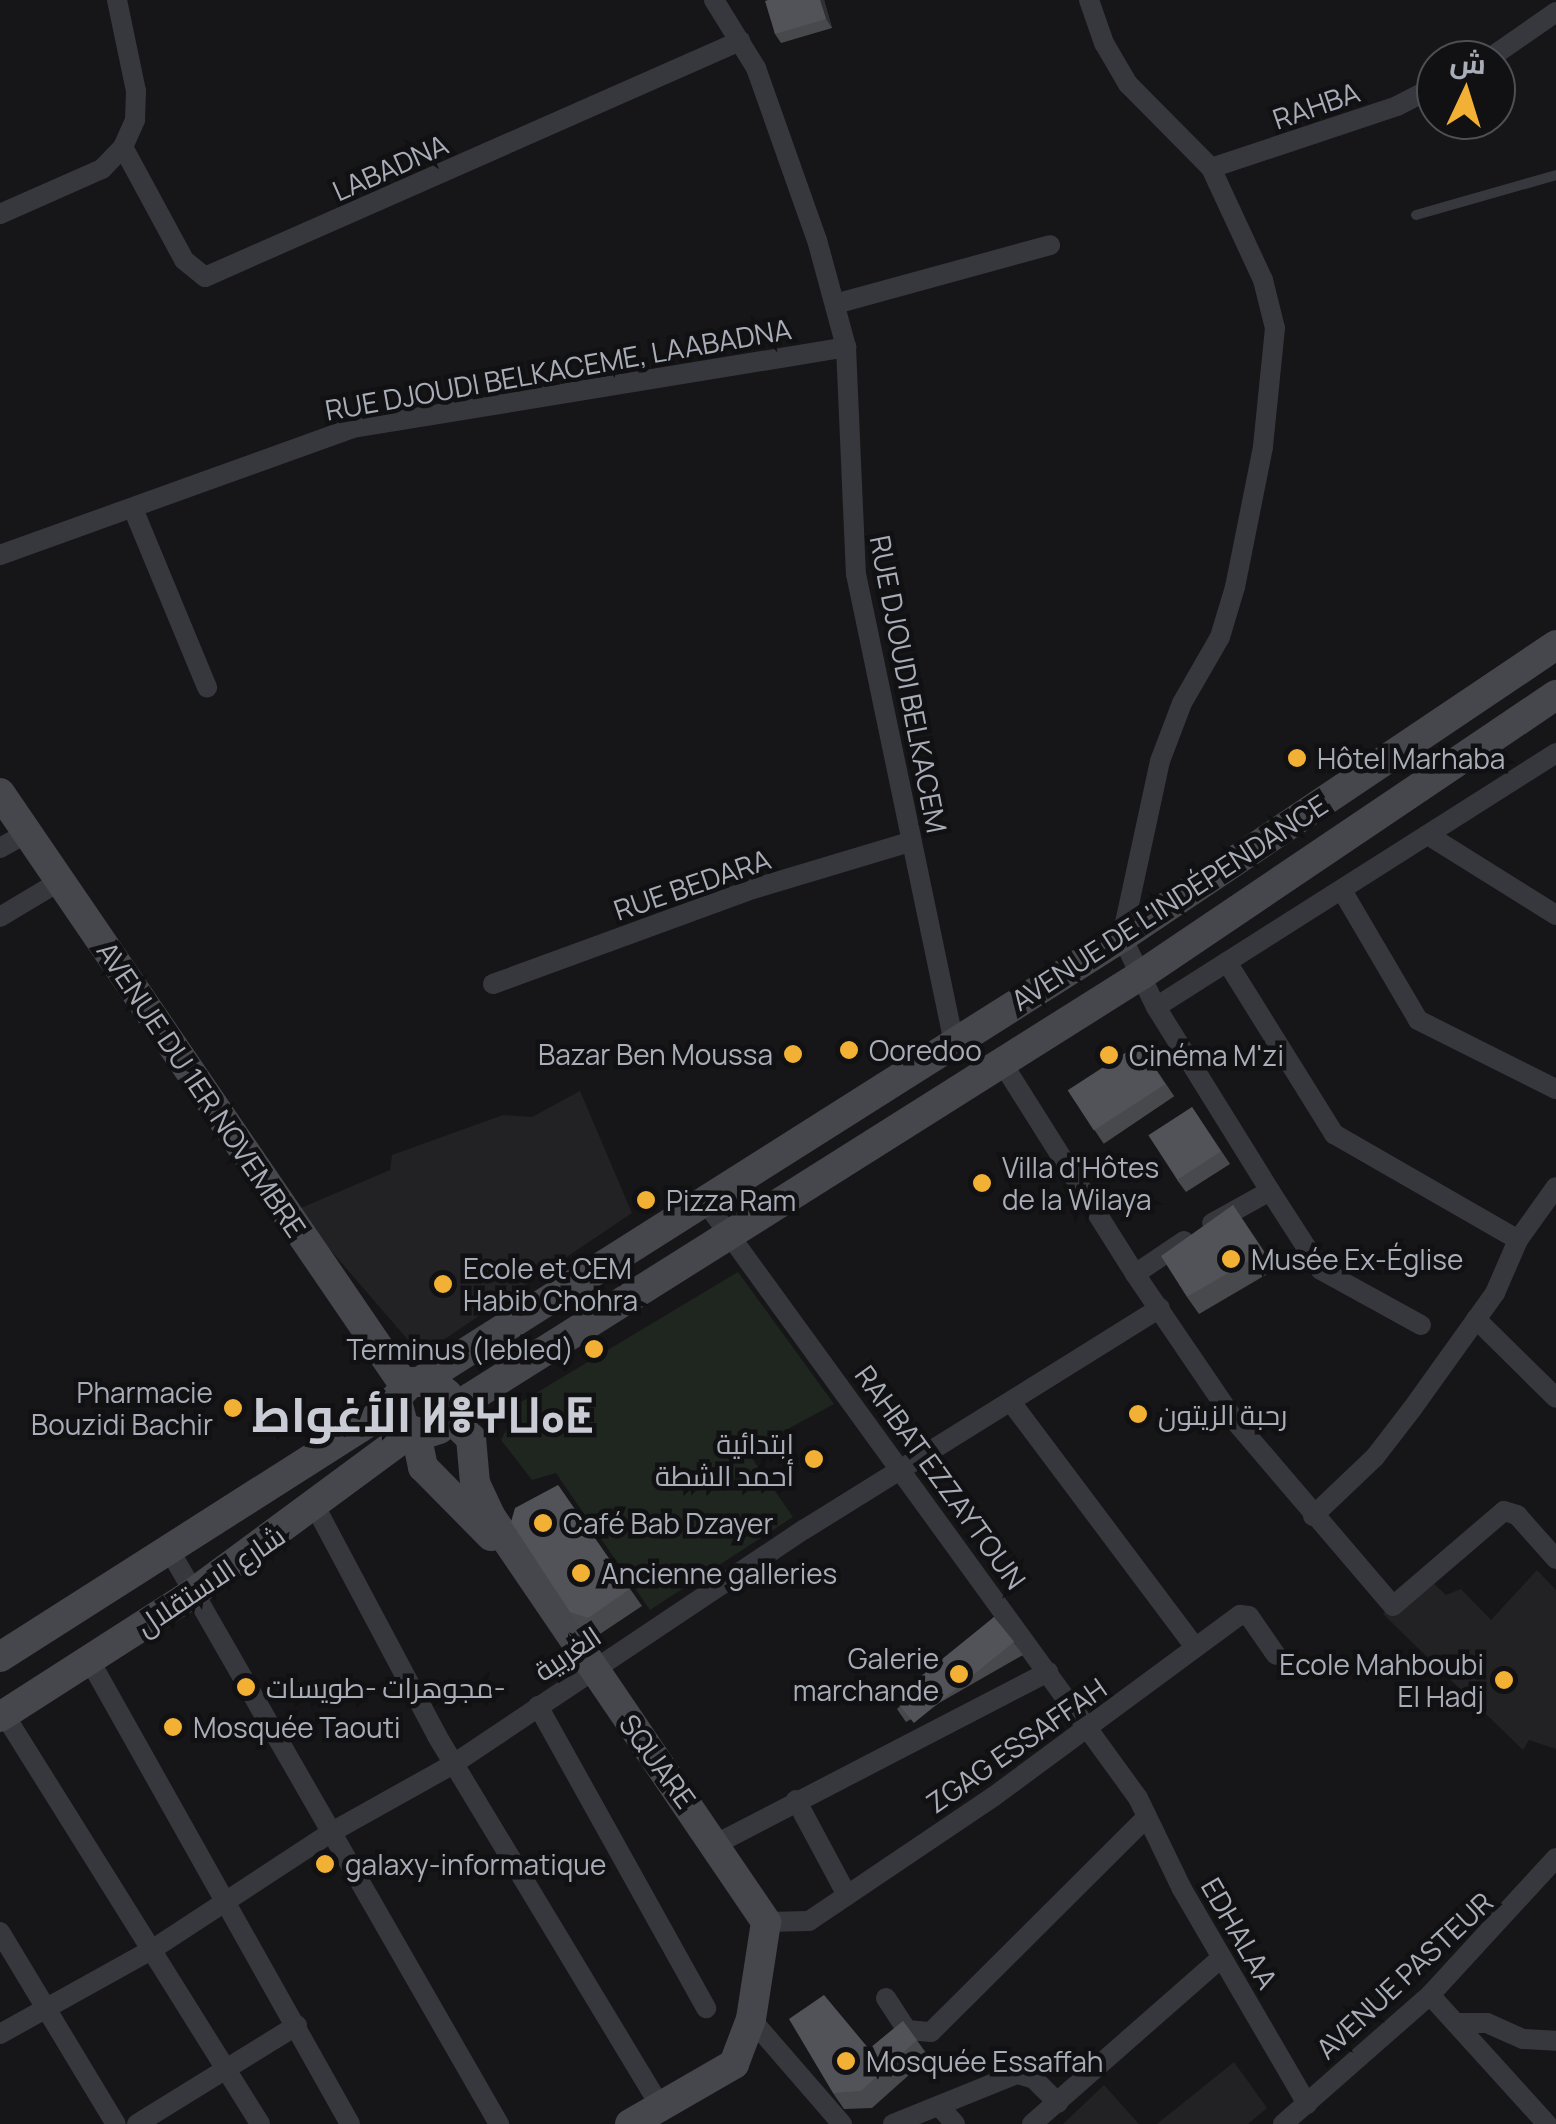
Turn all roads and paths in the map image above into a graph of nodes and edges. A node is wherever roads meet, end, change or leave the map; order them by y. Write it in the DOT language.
graph roads {
  1 [pos="117,0"];
  2 [pos="714,0"];
  3 [pos="1090,0"];
  4 [pos="1556,12"];
  5 [pos="1516,40"];
  6 [pos="740,41"];
  7 [pos="1416,96"];
  8 [pos="123,147"];
  9 [pos="1211,168"];
  10 [pos="1556,175"];
  11 [pos="0,214"];
  12 [pos="1416,215"];
  13 [pos="1050,245"];
  14 [pos="835,304"];
  15 [pos="846,347"];
  16 [pos="134,511"];
  17 [pos="0,555"];
  18 [pos="1556,646"];
  19 [pos="207,687"];
  20 [pos="1556,695"];
  21 [pos="1556,753"];
  22 [pos="0,793"];
  23 [pos="28,833"];
  24 [pos="1428,834"];
  25 [pos="910,842"];
  26 [pos="0,848"];
  27 [pos="60,880"];
  28 [pos="1343,892"];
  29 [pos="1556,915"];
  30 [pos="0,917"];
  31 [pos="1122,937"];
  32 [pos="1227,962"];
  33 [pos="1141,975"];
  34 [pos="493,984"];
  35 [pos="1156,1007"];
  36 [pos="953,1040"];
  37 [pos="1001,1061"];
  38 [pos="1556,1088"];
  39 [pos="1556,1188"];
  40 [pos="1270,1191"];
  41 [pos="704,1200"];
  42 [pos="728,1232"];
  43 [pos="1518,1240"];
  44 [pos="1135,1274"];
  45 [pos="1160,1308"];
  46 [pos="1476,1319"];
  47 [pos="1420,1325"];
  48 [pos="408,1390"];
  49 [pos="1556,1398"];
  50 [pos="1011,1402"];
  51 [pos="448,1414"];
  52 [pos="414,1433"];
  53 [pos="902,1470"];
  54 [pos="316,1508"];
  55 [pos="1313,1516"];
  56 [pos="170,1552"];
  57 [pos="1556,1559"];
  58 [pos="526,1570"];
  59 [pos="193,1593"];
  60 [pos="1195,1647"];
  61 [pos="1276,1654"];
  62 [pos="0,1657"];
  63 [pos="90,1661"];
  64 [pos="592,1668"];
  65 [pos="1048,1672"];
  66 [pos="538,1706"];
  67 [pos="2,1716"];
  68 [pos="1086,1728"];
  69 [pos="455,1763"];
  70 [pos="1130,1788"];
  71 [pos="796,1800"];
  72 [pos="1145,1819"];
  73 [pos="330,1832"];
  74 [pos="718,1844"];
  75 [pos="1556,1858"];
  76 [pos="847,1896"];
  77 [pos="224,1903"];
  78 [pos="766,1922"];
  79 [pos="0,1932"];
  80 [pos="153,1949"];
  81 [pos="1221,1958"];
  82 [pos="1430,1995"];
  83 [pos="886,1998"];
  84 [pos="706,2008"];
  85 [pos="45,2009"];
  86 [pos="751,2019"];
  87 [pos="1458,2023"];
  88 [pos="297,2026"];
  89 [pos="0,2034"];
  90 [pos="1556,2041"];
  91 [pos="225,2069"];
  92 [pos="1058,2103"];
  93 [pos="1307,2104"];
  94 [pos="939,2106"];
  95 [pos="662,2109"];
  96 [pos="116,2124"];
  97 [pos="137,2124"];
  98 [pos="260,2124"];
  99 [pos="350,2124"];
  100 [pos="500,2124"];
  101 [pos="630,2124"];
  102 [pos="842,2124"];
  103 [pos="894,2124"];
  104 [pos="955,2124"];
  105 [pos="1032,2124"];
  106 [pos="1283,2124"];
  107 [pos="1548,2124"];
  1 -- 8 [label="street"];
  2 -- 6 [label="street, RUE DJOUDI BELKACEM"];
  3 -- 9 [label="street"];
  4 -- 5 [label="street"];
  6 -- 8 [label="street, LABADNA"];
  6 -- 14 [label="street, RUE DJOUDI BELKACEM"];
  7 -- 9 [label="street, RAHBA"];
  8 -- 11 [label="street"];
  9 -- 31 [label="street"];
  10 -- 12 [label="lane"];
  13 -- 14 [label="street"];
  14 -- 15 [label="street, RUE DJOUDI BELKACEM"];
  15 -- 16 [label="street, RUE DJOUDI BELKACEME, LAABADNA"];
  15 -- 25 [label="street, RUE DJOUDI BELKACEM"];
  16 -- 17 [label="street, RUE DJOUDI BELKACEME, LAABADNA"];
  16 -- 19 [label="street"];
  18 -- 31 [label="main road, AVENUE DE L'INDÉPENDANCE"];
  20 -- 33 [label="main road, AVENUE DE L'INDÉPENDANCE"];
  21 -- 24 [label="street"];
  22 -- 23 [label="main road, AVENUE DU 1ER NOVEMBRE"];
  23 -- 26 [label="street"];
  23 -- 27 [label="main road, AVENUE DU 1ER NOVEMBRE"];
  24 -- 28 [label="street"];
  24 -- 29 [label="street"];
  25 -- 34 [label="street, RUE BEDARA"];
  25 -- 36 [label="street, RUE DJOUDI BELKACEM"];
  27 -- 30 [label="street"];
  27 -- 48 [label="main road, AVENUE DU 1ER NOVEMBRE"];
  28 -- 32 [label="street"];
  28 -- 38 [label="street"];
  31 -- 33 [label="street"];
  31 -- 36 [label="main road, AVENUE DE L'INDÉPENDANCE"];
  32 -- 35 [label="street"];
  32 -- 43 [label="street"];
  33 -- 35 [label="street"];
  33 -- 37 [label="main road, AVENUE DE L'INDÉPENDANCE"];
  35 -- 40 [label="street"];
  36 -- 41 [label="main road, AVENUE DE L'INDÉPENDANCE"];
  37 -- 42 [label="main road, AVENUE DE L'INDÉPENDANCE"];
  37 -- 44 [label="street"];
  39 -- 43 [label="street"];
  40 -- 44 [label="street"];
  40 -- 47 [label="street"];
  41 -- 42 [label="street, RAHBAT EZZAYTOUN"];
  41 -- 48 [label="main road, AVENUE DE L'INDÉPENDANCE"];
  42 -- 51 [label="main road, AVENUE DE L'INDÉPENDANCE"];
  42 -- 53 [label="street, RAHBAT EZZAYTOUN"];
  43 -- 46 [label="street"];
  44 -- 45 [label="street"];
  45 -- 50 [label="street, الغربية"];
  45 -- 55 [label="street"];
  46 -- 49 [label="street"];
  46 -- 55 [label="street"];
  48 -- 51 [label="main road"];
  48 -- 52 [label="main road"];
  48 -- 56 [label="main road, AVENUE DE L'INDÉPENDANCE"];
  50 -- 53 [label="street, الغربية"];
  50 -- 60 [label="street"];
  51 -- 52 [label="main road, AVENUE DE L'INDÉPENDANCE"];
  51 -- 58 [label="main road"];
  52 -- 54 [label="main road, شارع الاستقلال"];
  52 -- 58 [label="main road"];
  53 -- 64 [label="street, الغربية"];
  53 -- 65 [label="street, RAHBAT EZZAYTOUN"];
  54 -- 59 [label="main road, شارع الاستقلال"];
  54 -- 69 [label="street"];
  55 -- 57 [label="street"];
  56 -- 59 [label="street"];
  56 -- 62 [label="main road, AVENUE DE L'INDÉPENDANCE"];
  58 -- 64 [label="main road, SQUARE"];
  59 -- 63 [label="main road, شارع الاستقلال"];
  59 -- 73 [label="street"];
  60 -- 61 [label="street, ZGAG ESSAFFAH"];
  60 -- 68 [label="street, ZGAG ESSAFFAH"];
  63 -- 67 [label="main road, شارع الاستقلال"];
  63 -- 77 [label="street"];
  64 -- 66 [label="street, الغربية"];
  64 -- 74 [label="main road, SQUARE"];
  65 -- 68 [label="street, RAHBAT EZZAYTOUN"];
  65 -- 71 [label="street, ZGAG ESSAFFAH"];
  66 -- 69 [label="street, الغربية"];
  66 -- 84 [label="street"];
  67 -- 80 [label="street"];
  68 -- 70 [label="street, RAHBAT EZZAYTOUN"];
  68 -- 76 [label="street, ZGAG ESSAFFAH"];
  69 -- 73 [label="street, الغربية"];
  69 -- 95 [label="street"];
  70 -- 72 [label="street, EDHALAA"];
  71 -- 74 [label="street, ZGAG ESSAFFAH"];
  71 -- 76 [label="street"];
  72 -- 81 [label="street, EDHALAA"];
  72 -- 83 [label="street"];
  73 -- 77 [label="street, الغربية"];
  73 -- 100 [label="street"];
  74 -- 78 [label="main road, SQUARE"];
  75 -- 82 [label="street, AVENUE PASTEUR"];
  76 -- 78 [label="street, ZGAG ESSAFFAH"];
  77 -- 80 [label="street, الغربية"];
  77 -- 88 [label="street"];
  78 -- 86 [label="main road"];
  79 -- 85 [label="street"];
  80 -- 85 [label="street, الغربية"];
  80 -- 91 [label="street"];
  81 -- 92 [label="street"];
  81 -- 93 [label="street, EDHALAA"];
  82 -- 87 [label="street"];
  82 -- 93 [label="street, AVENUE PASTEUR"];
  85 -- 89 [label="street, الغربية"];
  85 -- 96 [label="street"];
  86 -- 95 [label="main road"];
  86 -- 102 [label="street"];
  87 -- 90 [label="street"];
  87 -- 107 [label="street"];
  88 -- 91 [label="street"];
  88 -- 99 [label="street"];
  91 -- 97 [label="street"];
  91 -- 98 [label="street"];
  92 -- 94 [label="street"];
  92 -- 105 [label="street"];
  93 -- 106 [label="street, AVENUE PASTEUR"];
  94 -- 103 [label="street"];
  94 -- 104 [label="street"];
  95 -- 101 [label="main road"];
}
